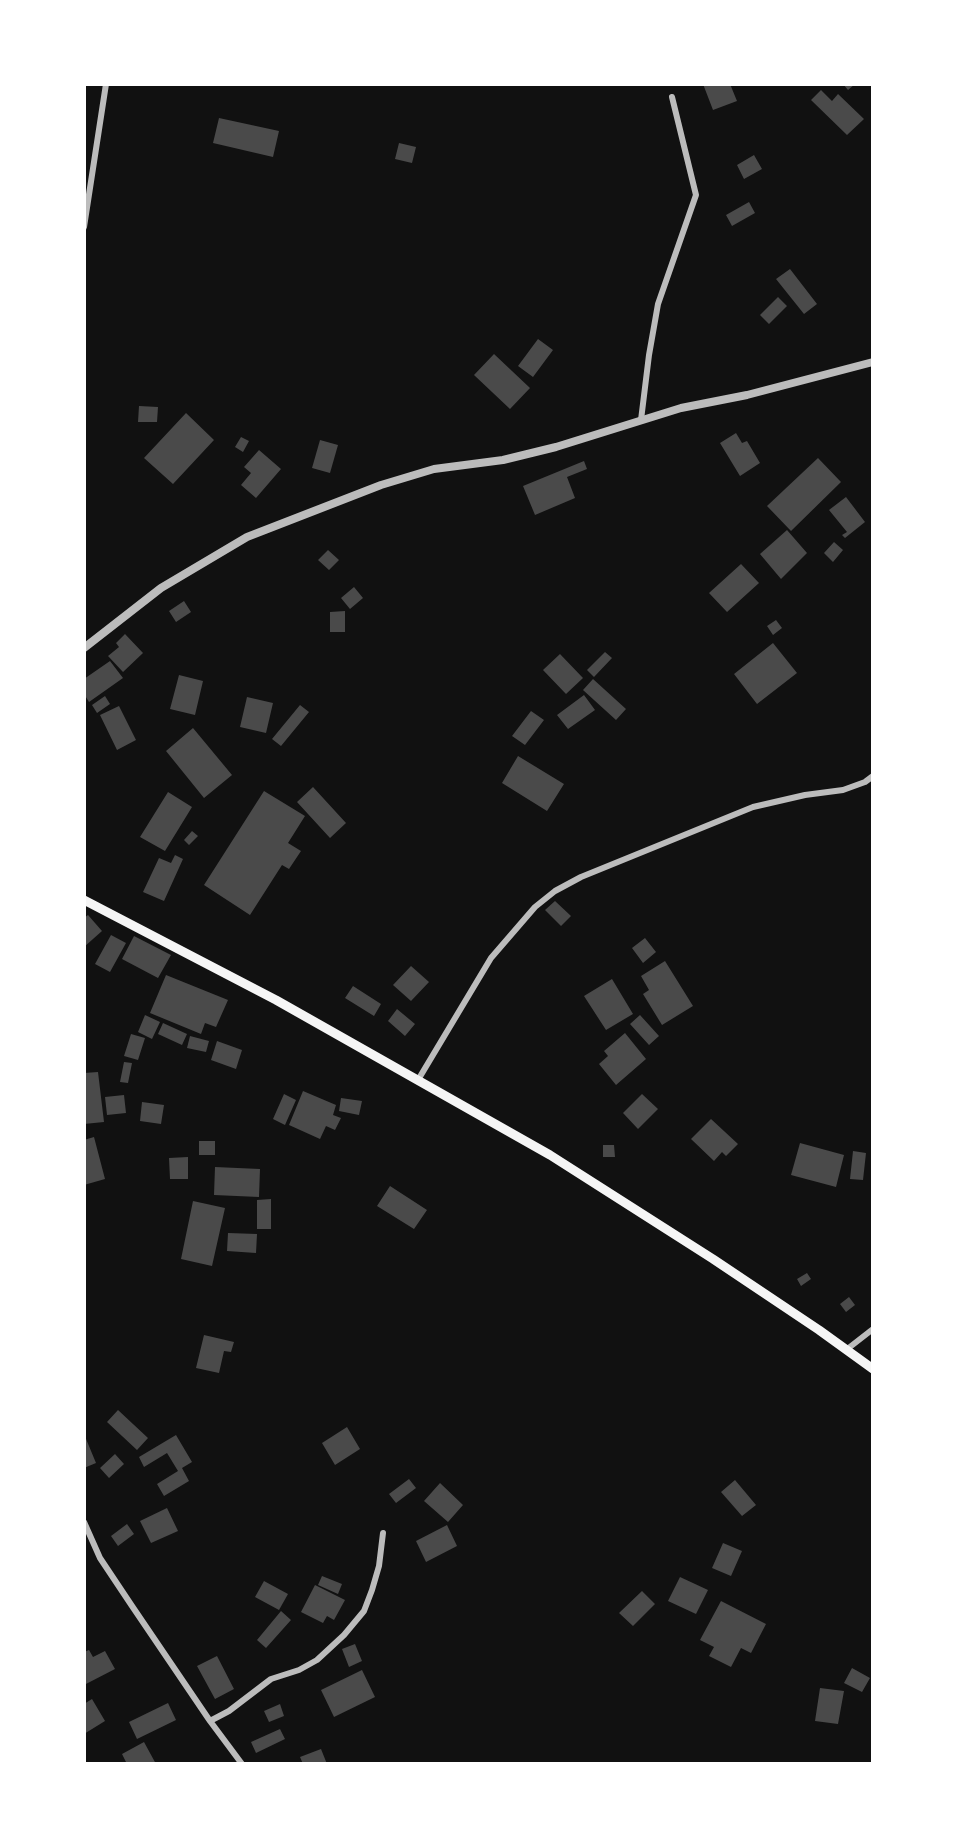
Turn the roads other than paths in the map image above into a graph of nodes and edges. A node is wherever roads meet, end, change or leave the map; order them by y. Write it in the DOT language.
graph roads {
  1 [pos="106,84"];
  2 [pos="672,98"];
  3 [pos="84,227"];
  4 [pos="873,362"];
  5 [pos="642,420"];
  6 [pos="84,648"];
  7 [pos="873,776"];
  8 [pos="84,900"];
  9 [pos="418,1080"];
  10 [pos="873,1329"];
  11 [pos="846,1350"];
  12 [pos="873,1369"];
  13 [pos="84,1522"];
  14 [pos="382,1533"];
  15 [pos="210,1721"];
  16 [pos="242,1764"];
  1 -- 3 [label="street"];
  2 -- 5 [label="street"];
  4 -- 5 [label="street"];
  5 -- 6 [label="street"];
  7 -- 9 [label="street"];
  8 -- 9 [label="main road"];
  9 -- 11 [label="main road"];
  10 -- 11 [label="street"];
  11 -- 12 [label="main road"];
  13 -- 15 [label="street"];
  14 -- 15 [label="street"];
  15 -- 16 [label="street"];
}
